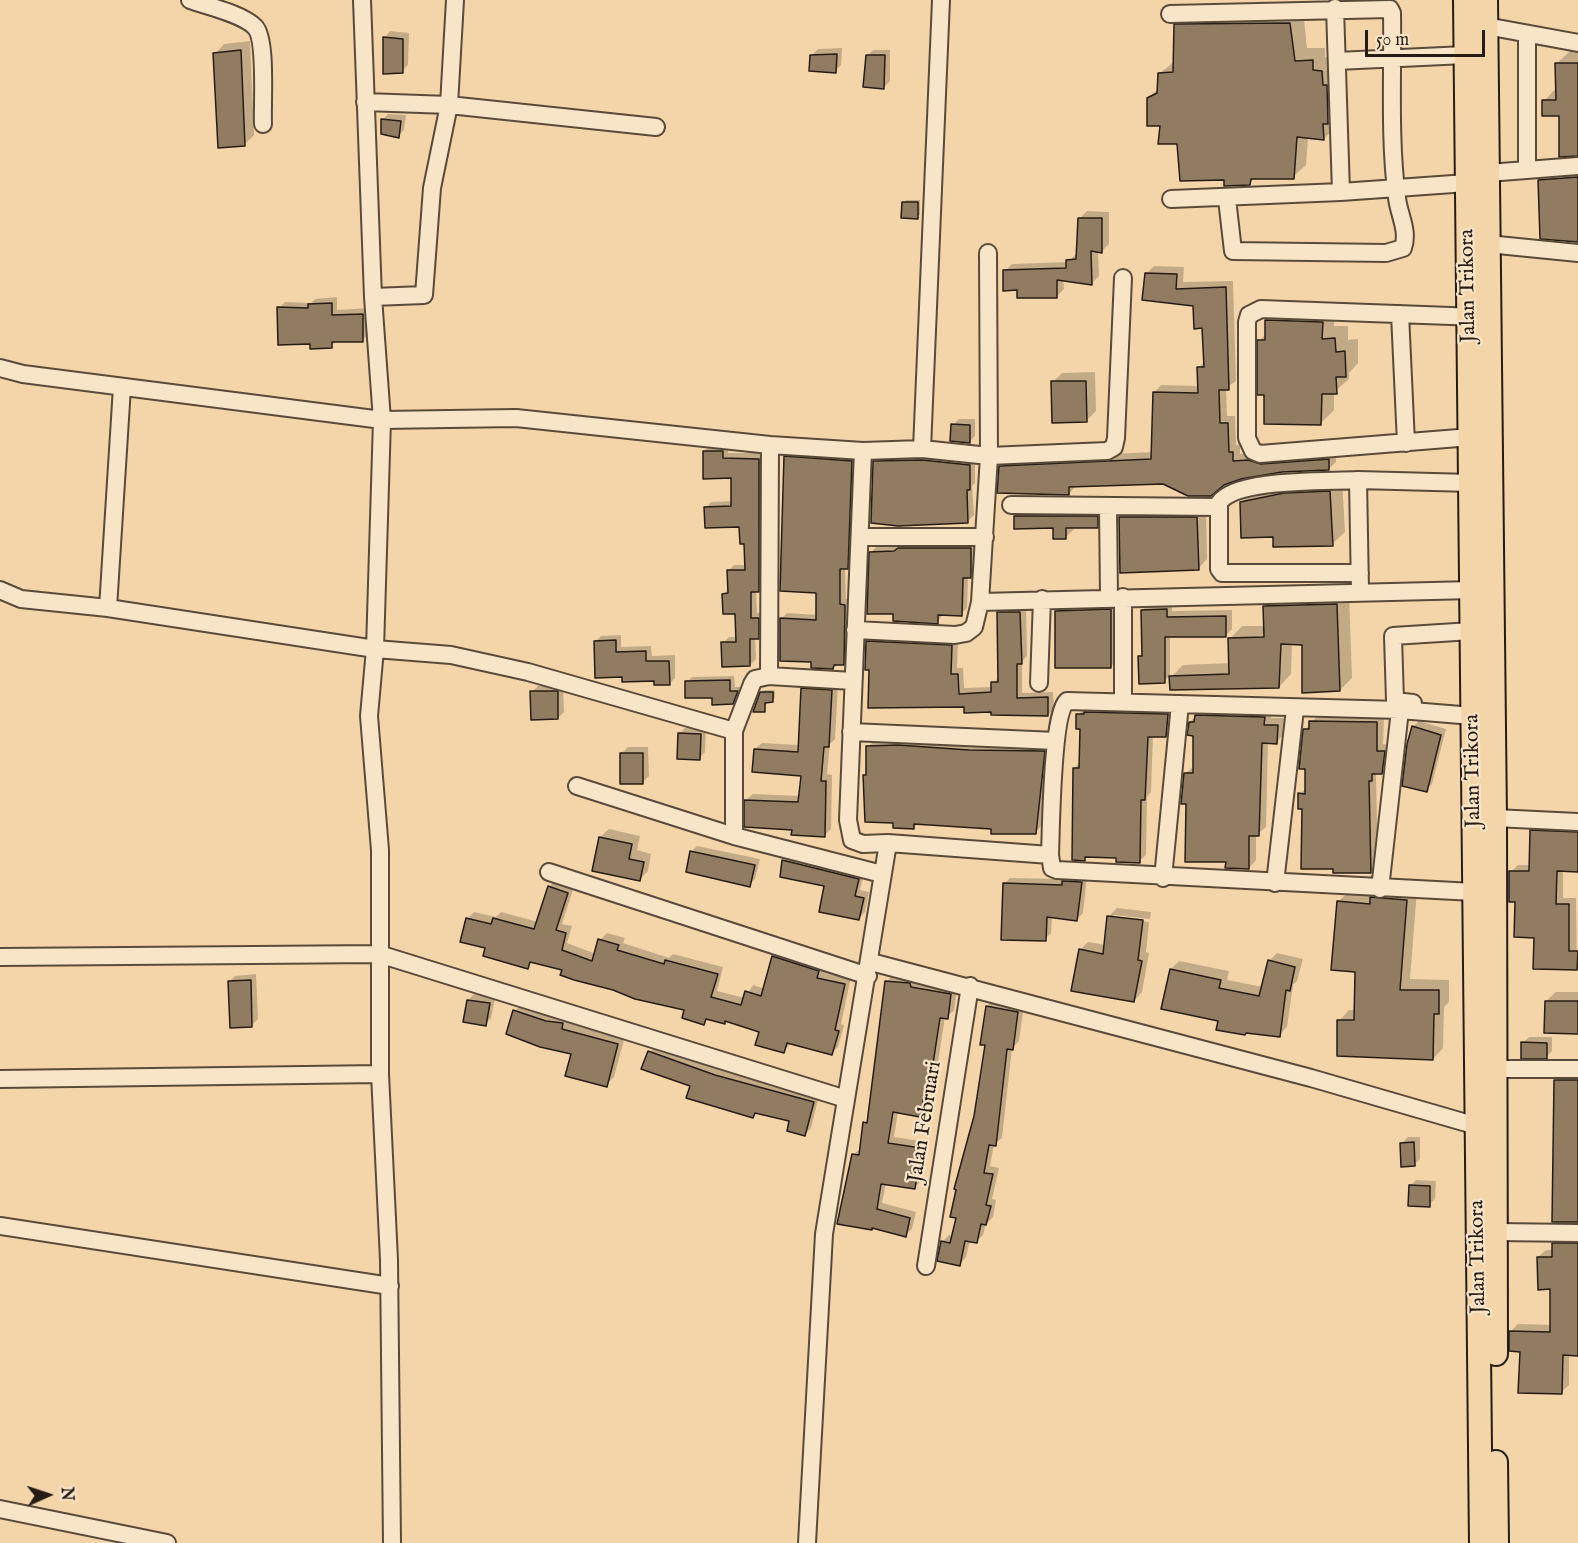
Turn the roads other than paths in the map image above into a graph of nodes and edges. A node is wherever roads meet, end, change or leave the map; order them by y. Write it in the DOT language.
graph roads {
  1 [pos="190,0"];
  2 [pos="362,0"];
  3 [pos="455,0"];
  4 [pos="941,0"];
  5 [pos="1465,0"];
  6 [pos="1486,0"];
  7 [pos="1335,9"];
  8 [pos="1170,14"];
  9 [pos="1486,26"];
  10 [pos="1527,34"];
  11 [pos="1578,43"];
  12 [pos="1465,55"];
  13 [pos="1393,59"];
  14 [pos="1337,61"];
  15 [pos="365,102"];
  16 [pos="449,105"];
  17 [pos="262,124"];
  18 [pos="656,127"];
  19 [pos="1578,166"];
  20 [pos="1527,170"];
  21 [pos="1477,178"];
  22 [pos="1395,188"];
  23 [pos="1341,192"];
  24 [pos="1171,199"];
  25 [pos="1227,199"];
  26 [pos="1488,244"];
  27 [pos="988,253"];
  28 [pos="1578,253"];
  29 [pos="1124,278"];
  30 [pos="373,297"];
  31 [pos="1400,314"];
  32 [pos="1478,317"];
  33 [pos="0,368"];
  34 [pos="123,387"];
  35 [pos="382,420"];
  36 [pos="1471,437"];
  37 [pos="1406,443"];
  38 [pos="770,445"];
  39 [pos="922,449"];
  40 [pos="863,451"];
  41 [pos="989,456"];
  42 [pos="1358,480"];
  43 [pos="1471,483"];
  44 [pos="1011,505"];
  45 [pos="1108,506"];
  46 [pos="1218,507"];
  47 [pos="861,537"];
  48 [pos="985,537"];
  49 [pos="1360,573"];
  50 [pos="0,590"];
  51 [pos="1473,590"];
  52 [pos="1360,591"];
  53 [pos="1116,597"];
  54 [pos="1041,598"];
  55 [pos="980,602"];
  56 [pos="108,608"];
  57 [pos="855,630"];
  58 [pos="1472,631"];
  59 [pos="375,649"];
  60 [pos="769,676"];
  61 [pos="854,681"];
  62 [pos="1039,683"];
  63 [pos="1123,695"];
  64 [pos="1180,704"];
  65 [pos="1295,708"];
  66 [pos="1473,710"];
  67 [pos="1400,711"];
  68 [pos="735,731"];
  69 [pos="851,732"];
  70 [pos="1056,741"];
  71 [pos="578,786"];
  72 [pos="1495,818"];
  73 [pos="1578,822"];
  74 [pos="734,836"];
  75 [pos="888,843"];
  76 [pos="1050,855"];
  77 [pos="549,872"];
  78 [pos="882,874"];
  79 [pos="1163,878"];
  80 [pos="1275,883"];
  81 [pos="1380,889"];
  82 [pos="1474,892"];
  83 [pos="1485,951"];
  84 [pos="379,954"];
  85 [pos="0,957"];
  86 [pos="869,969"];
  87 [pos="970,986"];
  88 [pos="1578,1069"];
  89 [pos="1494,1070"];
  90 [pos="380,1074"];
  91 [pos="0,1079"];
  92 [pos="846,1099"];
  93 [pos="1477,1126"];
  94 [pos="0,1226"];
  95 [pos="1495,1232"];
  96 [pos="1578,1233"];
  97 [pos="926,1266"];
  98 [pos="390,1286"];
  99 [pos="0,1509"];
  100 [pos="167,1543"];
  101 [pos="392,1543"];
  102 [pos="807,1543"];
  103 [pos="1481,1543"];
  104 [pos="1497,1543"];
  1 -- 17 [label="street"];
  2 -- 15 [label="street"];
  3 -- 16 [label="street"];
  4 -- 39 [label="street"];
  5 -- 12 [label="main road, Jalan Trikora"];
  6 -- 9 [label="main road, Jalan Trikora"];
  7 -- 8 [label="street"];
  7 -- 13 [label="street"];
  7 -- 14 [label="street"];
  9 -- 10 [label="street"];
  9 -- 21 [label="main road, Jalan Trikora"];
  10 -- 11 [label="street"];
  10 -- 20 [label="street"];
  12 -- 13 [label="street"];
  12 -- 21 [label="main road, Jalan Trikora"];
  13 -- 14 [label="street"];
  13 -- 22 [label="street"];
  14 -- 23 [label="street"];
  15 -- 16 [label="street"];
  15 -- 30 [label="street"];
  16 -- 18 [label="street"];
  16 -- 30 [label="street"];
  19 -- 20 [label="street"];
  20 -- 21 [label="street"];
  21 -- 22 [label="street"];
  21 -- 26 [label="main road, Jalan Trikora"];
  21 -- 32 [label="main road, Jalan Trikora"];
  22 -- 23 [label="street"];
  22 -- 25 [label="street"];
  23 -- 25 [label="street"];
  24 -- 25 [label="street"];
  26 -- 28 [label="street"];
  26 -- 32 [label="main road, Jalan Trikora"];
  27 -- 41 [label="street"];
  29 -- 41 [label="street"];
  30 -- 35 [label="street"];
  31 -- 32 [label="street"];
  31 -- 37 [label="street"];
  31 -- 37 [label="street"];
  32 -- 36 [label="main road, Jalan Trikora"];
  32 -- 72 [label="main road, Jalan Trikora"];
  33 -- 34 [label="street"];
  34 -- 35 [label="street"];
  34 -- 56 [label="street"];
  35 -- 38 [label="street"];
  35 -- 59 [label="street"];
  36 -- 37 [label="street"];
  36 -- 43 [label="main road, Jalan Trikora"];
  38 -- 40 [label="street"];
  38 -- 60 [label="street"];
  39 -- 40 [label="street"];
  39 -- 41 [label="street"];
  40 -- 47 [label="street"];
  41 -- 48 [label="street"];
  42 -- 43 [label="street"];
  42 -- 46 [label="street"];
  42 -- 49 [label="street"];
  43 -- 51 [label="main road, Jalan Trikora"];
  44 -- 45 [label="street"];
  45 -- 46 [label="street"];
  45 -- 53 [label="street"];
  46 -- 49 [label="street"];
  47 -- 48 [label="street"];
  47 -- 57 [label="street"];
  48 -- 55 [label="street"];
  49 -- 52 [label="street"];
  50 -- 56 [label="street"];
  51 -- 52 [label="street"];
  51 -- 58 [label="main road, Jalan Trikora"];
  52 -- 53 [label="street"];
  53 -- 54 [label="street"];
  53 -- 63 [label="street"];
  54 -- 55 [label="street"];
  54 -- 62 [label="street"];
  55 -- 57 [label="street"];
  56 -- 59 [label="street"];
  57 -- 61 [label="street"];
  58 -- 66 [label="main road, Jalan Trikora"];
  58 -- 66 [label="street"];
  59 -- 68 [label="street"];
  59 -- 84 [label="street"];
  60 -- 61 [label="street"];
  60 -- 68 [label="street"];
  61 -- 69 [label="street"];
  64 -- 65 [label="street"];
  64 -- 70 [label="street"];
  64 -- 79 [label="street"];
  65 -- 67 [label="street"];
  65 -- 80 [label="street"];
  66 -- 67 [label="street"];
  66 -- 82 [label="main road, Jalan Trikora"];
  67 -- 81 [label="street"];
  68 -- 74 [label="street"];
  69 -- 70 [label="street"];
  69 -- 75 [label="street"];
  70 -- 76 [label="street"];
  71 -- 74 [label="street"];
  72 -- 73 [label="street"];
  72 -- 83 [label="main road, Jalan Trikora"];
  74 -- 78 [label="street"];
  75 -- 76 [label="street"];
  75 -- 78 [label="street"];
  76 -- 79 [label="street"];
  77 -- 86 [label="street"];
  78 -- 86 [label="street"];
  79 -- 80 [label="street"];
  80 -- 81 [label="street"];
  81 -- 82 [label="street"];
  82 -- 83 [label="main road, Jalan Trikora"];
  83 -- 89 [label="main road, Jalan Trikora"];
  83 -- 93 [label="main road, Jalan Trikora"];
  84 -- 85 [label="street"];
  84 -- 90 [label="street"];
  84 -- 92 [label="street"];
  86 -- 87 [label="street"];
  86 -- 92 [label="street"];
  87 -- 93 [label="street"];
  87 -- 97 [label="street, Jalan Februari"];
  88 -- 89 [label="street"];
  89 -- 95 [label="main road, Jalan Trikora"];
  90 -- 91 [label="street"];
  90 -- 98 [label="street"];
  92 -- 102 [label="street"];
  93 -- 103 [label="main road, Jalan Trikora"];
  94 -- 98 [label="street"];
  95 -- 96 [label="street"];
  95 -- 104 [label="main road, Jalan Trikora"];
  98 -- 101 [label="street"];
  99 -- 100 [label="street"];
}
